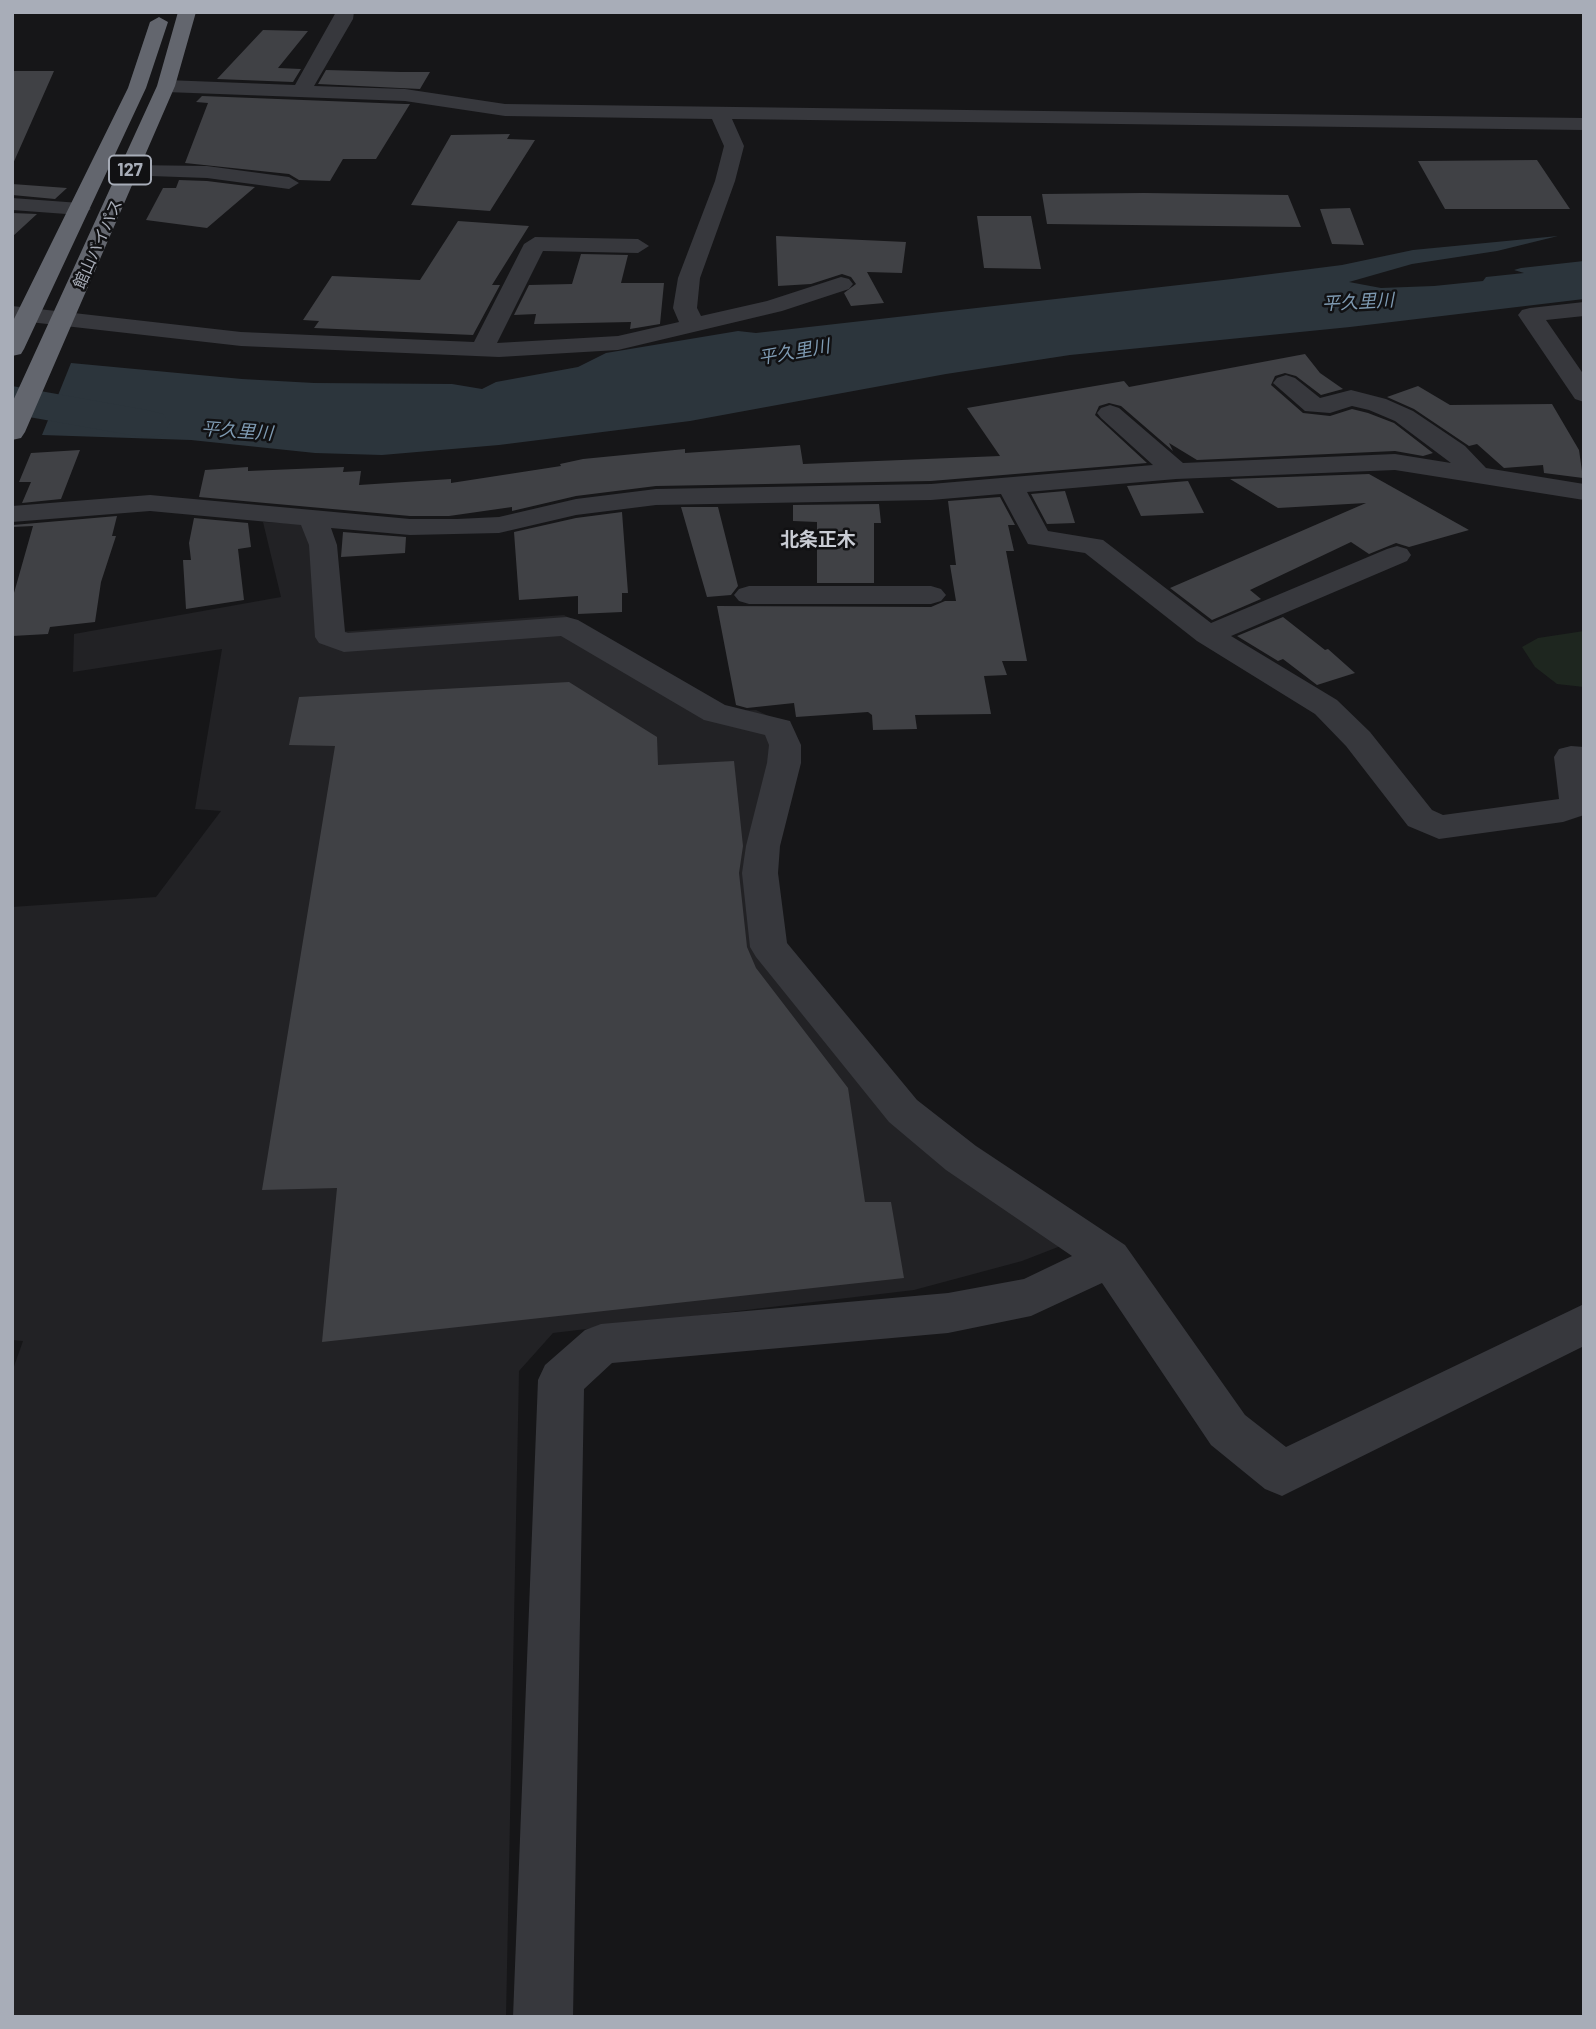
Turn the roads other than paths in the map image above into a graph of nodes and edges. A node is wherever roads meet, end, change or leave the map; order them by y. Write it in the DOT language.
graph roads {
  1 [pos="162,12"];
  2 [pos="187,12"];
  3 [pos="345,12"];
  4 [pos="166,86"];
  5 [pos="301,91"];
  6 [pos="719,112"];
  7 [pos="1584,124"];
  8 [pos="130,171"];
  9 [pos="289,183"];
  10 [pos="12,204"];
  11 [pos="80,209"];
  12 [pos="638,246"];
  13 [pos="841,284"];
  14 [pos="1584,309"];
  15 [pos="22,316"];
  16 [pos="63,322"];
  17 [pos="692,324"];
  18 [pos="12,349"];
  19 [pos="482,349"];
  20 [pos="1286,383"];
  21 [pos="1584,394"];
  22 [pos="1110,413"];
  23 [pos="12,432"];
  24 [pos="1176,471"];
  25 [pos="1478,476"];
  26 [pos="1012,487"];
  27 [pos="1584,492"];
  28 [pos="12,514"];
  29 [pos="313,519"];
  30 [pos="1397,555"];
  31 [pos="931,594"];
  32 [pos="749,595"];
  33 [pos="1208,635"];
  34 [pos="1584,758"];
  35 [pos="1110,1258"];
  36 [pos="1584,1324"];
  37 [pos="543,2017"];
  1 -- 11 [label="highway, 館山バイパス / 127"];
  2 -- 4 [label="highway, 館山バイパス / 127"];
  3 -- 5 [label="street"];
  4 -- 5 [label="street"];
  4 -- 8 [label="highway, 館山バイパス / 127"];
  5 -- 6 [label="street"];
  6 -- 7 [label="street"];
  6 -- 17 [label="street"];
  8 -- 9 [label="street"];
  8 -- 16 [label="highway, 館山バイパス / 127"];
  10 -- 11 [label="street"];
  11 -- 15 [label="highway, 館山バイパス / 127"];
  12 -- 19 [label="street"];
  13 -- 17 [label="street"];
  14 -- 21 [label="street"];
  15 -- 16 [label="street"];
  15 -- 18 [label="highway, 館山バイパス / 127"];
  16 -- 19 [label="street"];
  16 -- 23 [label="highway, 館山バイパス / 127"];
  17 -- 19 [label="street"];
  20 -- 25 [label="street"];
  22 -- 24 [label="street"];
  24 -- 25 [label="street"];
  24 -- 26 [label="street"];
  25 -- 27 [label="street"];
  26 -- 29 [label="street"];
  26 -- 33 [label="street"];
  28 -- 29 [label="street"];
  29 -- 35 [label="street"];
  30 -- 33 [label="street"];
  31 -- 32 [label="street"];
  33 -- 34 [label="street"];
  35 -- 36 [label="street"];
  35 -- 37 [label="street"];
}
